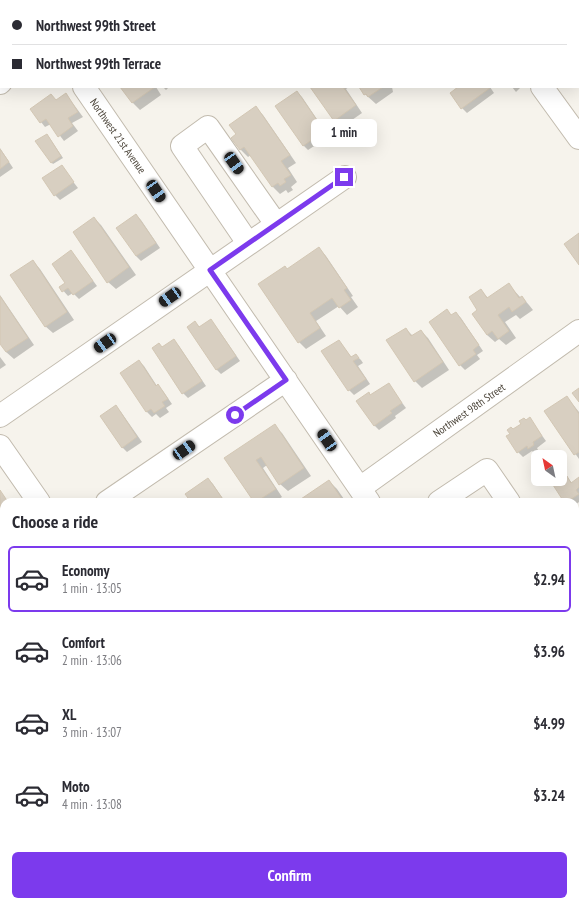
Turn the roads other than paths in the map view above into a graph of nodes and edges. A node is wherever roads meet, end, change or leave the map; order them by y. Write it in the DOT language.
graph roads {
  1 [pos="85,88"];
  2 [pos="543,88"];
  3 [pos="579,138"];
  4 [pos="344,177"];
  5 [pos="276,224"];
  6 [pos="248,244"];
  7 [pos="210,270"];
  8 [pos="579,331"];
  9 [pos="286,380"];
  10 [pos="0,416"];
  11 [pos="0,446"];
  12 [pos="364,495"];
  13 [pos="36,498"];
  14 [pos="113,498"];
  15 [pos="445,498"];
  16 [pos="506,498"];
  1 -- 7 [label="street, Northwest 21st Avenue"];
  2 -- 3 [label="street"];
  4 -- 5 [label="street"];
  5 -- 6 [label="street"];
  5 -- 6 [label="street"];
  6 -- 7 [label="street"];
  7 -- 9 [label="street, Northwest 21st Avenue"];
  7 -- 10 [label="street"];
  8 -- 12 [label="street, Northwest 98th Street"];
  9 -- 12 [label="street, Northwest 21st Avenue"];
  9 -- 14 [label="street"];
  11 -- 13 [label="street"];
  15 -- 16 [label="street"];
}
